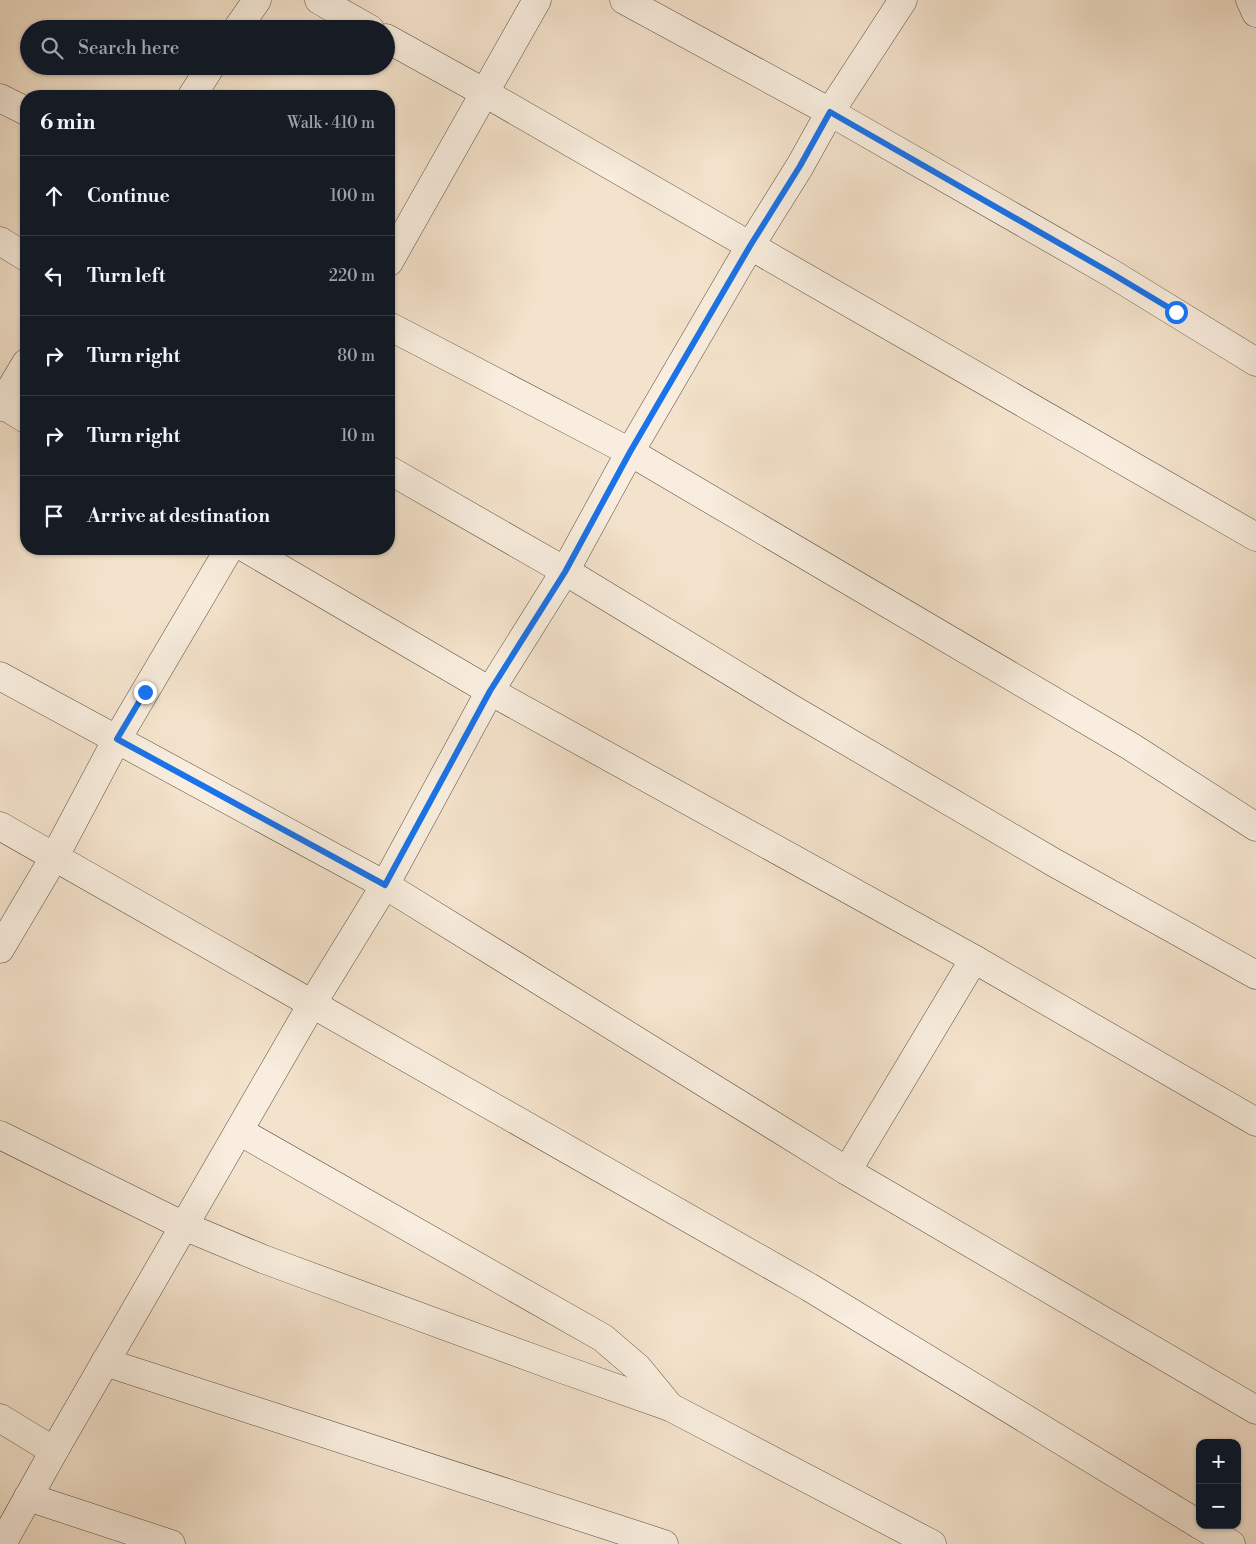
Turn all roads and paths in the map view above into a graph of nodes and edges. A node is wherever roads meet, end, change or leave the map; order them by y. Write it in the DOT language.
graph roads {
  1 [pos="257,0"];
  2 [pos="318,0"];
  3 [pos="538,0"];
  4 [pos="624,0"];
  5 [pos="903,0"];
  6 [pos="243,20"];
  7 [pos="354,20"];
  8 [pos="395,43"];
  9 [pos="205,75"];
  10 [pos="196,90"];
  11 [pos="485,93"];
  12 [pos="0,98"];
  13 [pos="20,108"];
  14 [pos="830,112"];
  15 [pos="0,241"];
  16 [pos="750,246"];
  17 [pos="395,251"];
  18 [pos="20,253"];
  19 [pos="395,329"];
  20 [pos="1256,362"];
  21 [pos="20,373"];
  22 [pos="0,405"];
  23 [pos="20,416"];
  24 [pos="630,452"];
  25 [pos="395,473"];
  26 [pos="1256,538"];
  27 [pos="225,555"];
  28 [pos="256,555"];
  29 [pos="565,572"];
  30 [pos="0,676"];
  31 [pos="490,691"];
  32 [pos="117,739"];
  33 [pos="0,826"];
  34 [pos="1256,827"];
  35 [pos="55,856"];
  36 [pos="385,885"];
  37 [pos="0,949"];
  38 [pos="974,959"];
  39 [pos="1256,975"];
  40 [pos="312,1004"];
  41 [pos="1256,1122"];
  42 [pos="239,1131"];
  43 [pos="0,1135"];
  44 [pos="847,1171"];
  45 [pos="184,1226"];
  46 [pos="105,1362"];
  47 [pos="670,1406"];
  48 [pos="1256,1410"];
  49 [pos="0,1418"];
  50 [pos="54,1451"];
  51 [pos="28,1497"];
  52 [pos="1196,1523"];
  53 [pos="1207,1529"];
  54 [pos="2,1544"];
  55 [pos="171,1544"];
  56 [pos="664,1544"];
  57 [pos="932,1544"];
  58 [pos="1231,1544"];
  1 -- 6 [label="street"];
  2 -- 7 [label="street"];
  3 -- 11 [label="street"];
  4 -- 14 [label="street"];
  5 -- 14 [label="street"];
  8 -- 11 [label="street"];
  9 -- 10 [label="street"];
  11 -- 16 [label="street"];
  11 -- 17 [label="street"];
  12 -- 13 [label="street"];
  14 -- 16 [label="street"];
  14 -- 20 [label="street"];
  15 -- 18 [label="street"];
  16 -- 24 [label="street"];
  16 -- 26 [label="street"];
  19 -- 24 [label="street"];
  21 -- 22 [label="street"];
  22 -- 23 [label="street"];
  24 -- 29 [label="street"];
  24 -- 34 [label="street"];
  25 -- 29 [label="street"];
  27 -- 32 [label="street"];
  28 -- 31 [label="street"];
  29 -- 31 [label="street"];
  29 -- 39 [label="street"];
  30 -- 32 [label="street"];
  31 -- 36 [label="street"];
  31 -- 38 [label="street"];
  32 -- 35 [label="street"];
  32 -- 36 [label="street"];
  33 -- 35 [label="street"];
  35 -- 37 [label="street"];
  35 -- 40 [label="street"];
  36 -- 40 [label="street"];
  36 -- 44 [label="street"];
  38 -- 41 [label="street"];
  38 -- 44 [label="street"];
  40 -- 42 [label="street"];
  40 -- 52 [label="street"];
  42 -- 45 [label="street"];
  42 -- 47 [label="street"];
  43 -- 45 [label="street"];
  44 -- 48 [label="street"];
  45 -- 46 [label="street"];
  45 -- 47 [label="street"];
  46 -- 50 [label="street"];
  46 -- 56 [label="street"];
  47 -- 57 [label="street"];
  49 -- 50 [label="street"];
  50 -- 51 [label="street"];
  51 -- 54 [label="street"];
  51 -- 55 [label="street"];
  53 -- 58 [label="street"];
}
